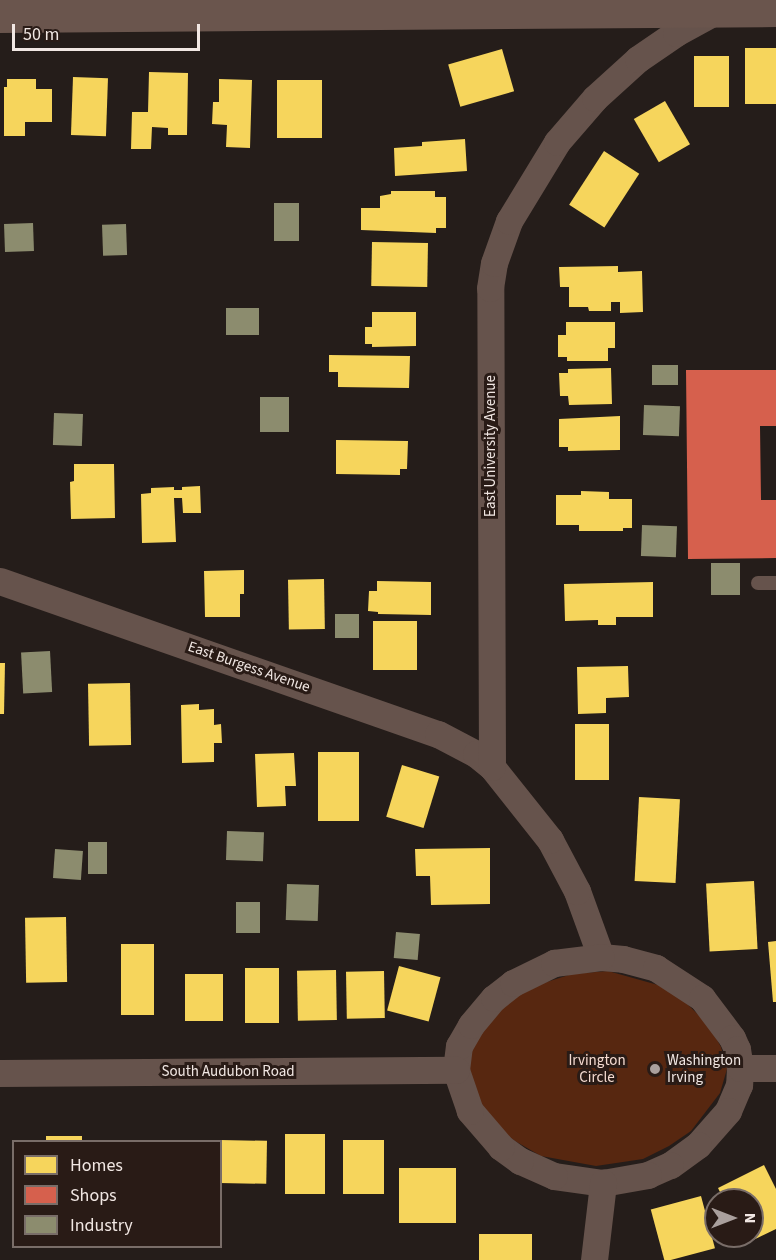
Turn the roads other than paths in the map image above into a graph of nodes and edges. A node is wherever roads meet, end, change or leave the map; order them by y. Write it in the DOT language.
graph roads {
  1 [pos="719,5"];
  2 [pos="776,10"];
  3 [pos="0,16"];
  4 [pos="0,581"];
  5 [pos="758,583"];
  6 [pos="776,583"];
  7 [pos="492,767"];
  8 [pos="601,957"];
  9 [pos="741,1068"];
  10 [pos="776,1068"];
  11 [pos="456,1070"];
  12 [pos="0,1073"];
  13 [pos="603,1183"];
  14 [pos="594,1260"];
  1 -- 2 [label="street"];
  1 -- 3 [label="street"];
  1 -- 7 [label="street, East University Avenue"];
  4 -- 7 [label="street, East Burgess Avenue"];
  5 -- 6 [label="lane"];
  7 -- 8 [label="street"];
  8 -- 9 [label="street"];
  8 -- 11 [label="street"];
  9 -- 10 [label="street"];
  9 -- 13 [label="street"];
  11 -- 12 [label="street, South Audubon Road"];
  11 -- 13 [label="street"];
  13 -- 14 [label="street"];
}
